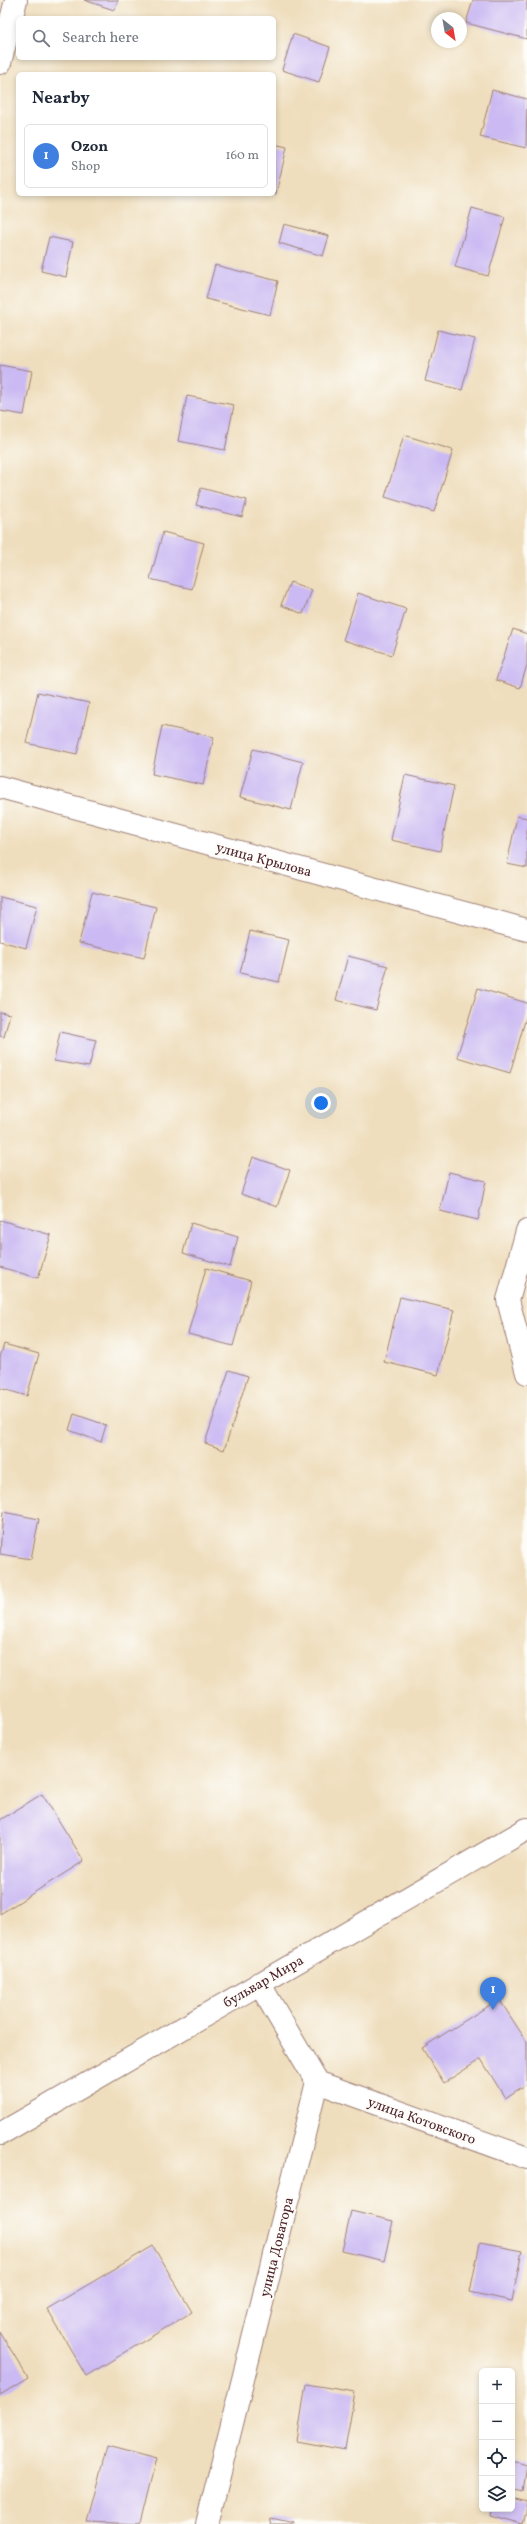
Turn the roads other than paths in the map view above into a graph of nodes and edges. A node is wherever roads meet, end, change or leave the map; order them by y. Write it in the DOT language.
graph roads {
  1 [pos="16,0"];
  2 [pos="0,63"];
  3 [pos="0,787"];
  4 [pos="527,930"];
  5 [pos="527,1231"];
  6 [pos="527,1373"];
  7 [pos="527,1828"];
  8 [pos="259,1983"];
  9 [pos="317,2082"];
  10 [pos="0,2134"];
  11 [pos="527,2158"];
  12 [pos="207,2524"];
  1 -- 2 [label="street"];
  3 -- 4 [label="street, улица Крылова"];
  5 -- 6 [label="street"];
  7 -- 8 [label="street, бульвар Мира"];
  8 -- 9 [label="street"];
  8 -- 10 [label="street, бульвар Мира"];
  9 -- 11 [label="street, улица Котовского"];
  9 -- 12 [label="street, улица Доватора"];
}
